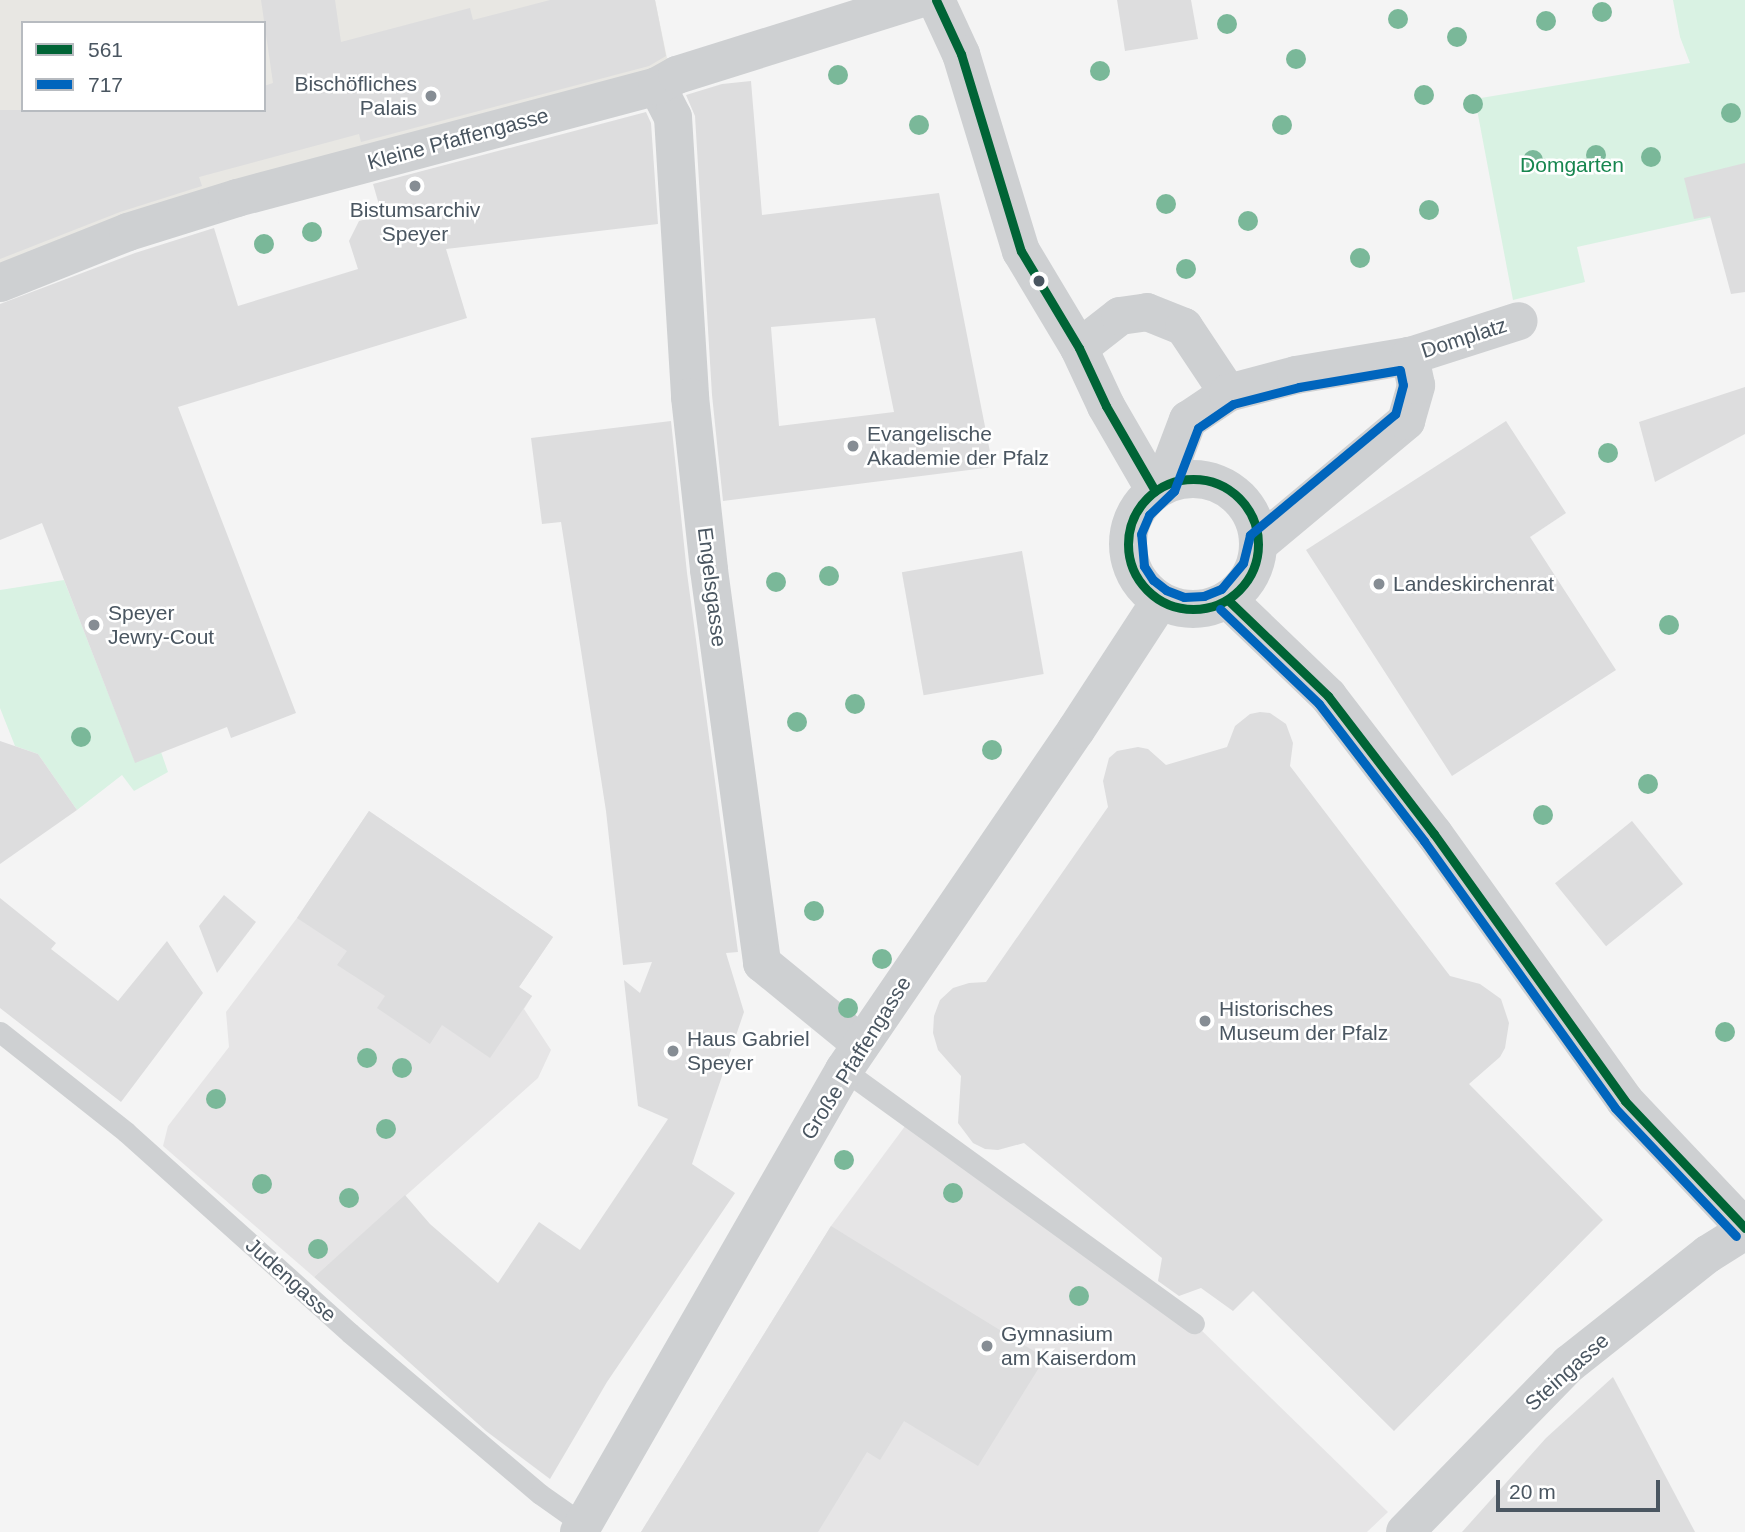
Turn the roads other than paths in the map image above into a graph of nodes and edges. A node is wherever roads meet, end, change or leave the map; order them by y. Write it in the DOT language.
graph roads {
  1 [pos="917,0"];
  2 [pos="936,0"];
  3 [pos="657,86"];
  4 [pos="0,283"];
  5 [pos="1518,321"];
  6 [pos="1079,348"];
  7 [pos="1410,356"];
  8 [pos="1228,393"];
  9 [pos="1159,488"];
  10 [pos="1259,544"];
  11 [pos="1228,600"];
  12 [pos="1160,601"];
  13 [pos="0,1032"];
  14 [pos="852,1057"];
  15 [pos="1745,1230"];
  16 [pos="1194,1323"];
  17 [pos="582,1528"];
  18 [pos="1405,1532"];
  1 -- 3 [label="street, Kleine Pfaffengasse"];
  2 -- 6 [label="street"];
  3 -- 4 [label="street, Kleine Pfaffengasse"];
  3 -- 14 [label="street, Engelsgasse"];
  5 -- 7 [label="street, Domplatz"];
  6 -- 8 [label="street"];
  6 -- 9 [label="street"];
  7 -- 8 [label="street, Domplatz"];
  7 -- 10 [label="street, Domplatz"];
  8 -- 9 [label="street, Domplatz"];
  9 -- 10 [label="street"];
  9 -- 12 [label="street, Domplatz"];
  10 -- 11 [label="street"];
  11 -- 12 [label="street"];
  11 -- 15 [label="street"];
  12 -- 14 [label="street, Große Pfaffengasse"];
  13 -- 17 [label="lane, Judengasse"];
  14 -- 16 [label="lane"];
  14 -- 17 [label="street, Große Pfaffengasse"];
  15 -- 18 [label="street, Steingasse"];
}
